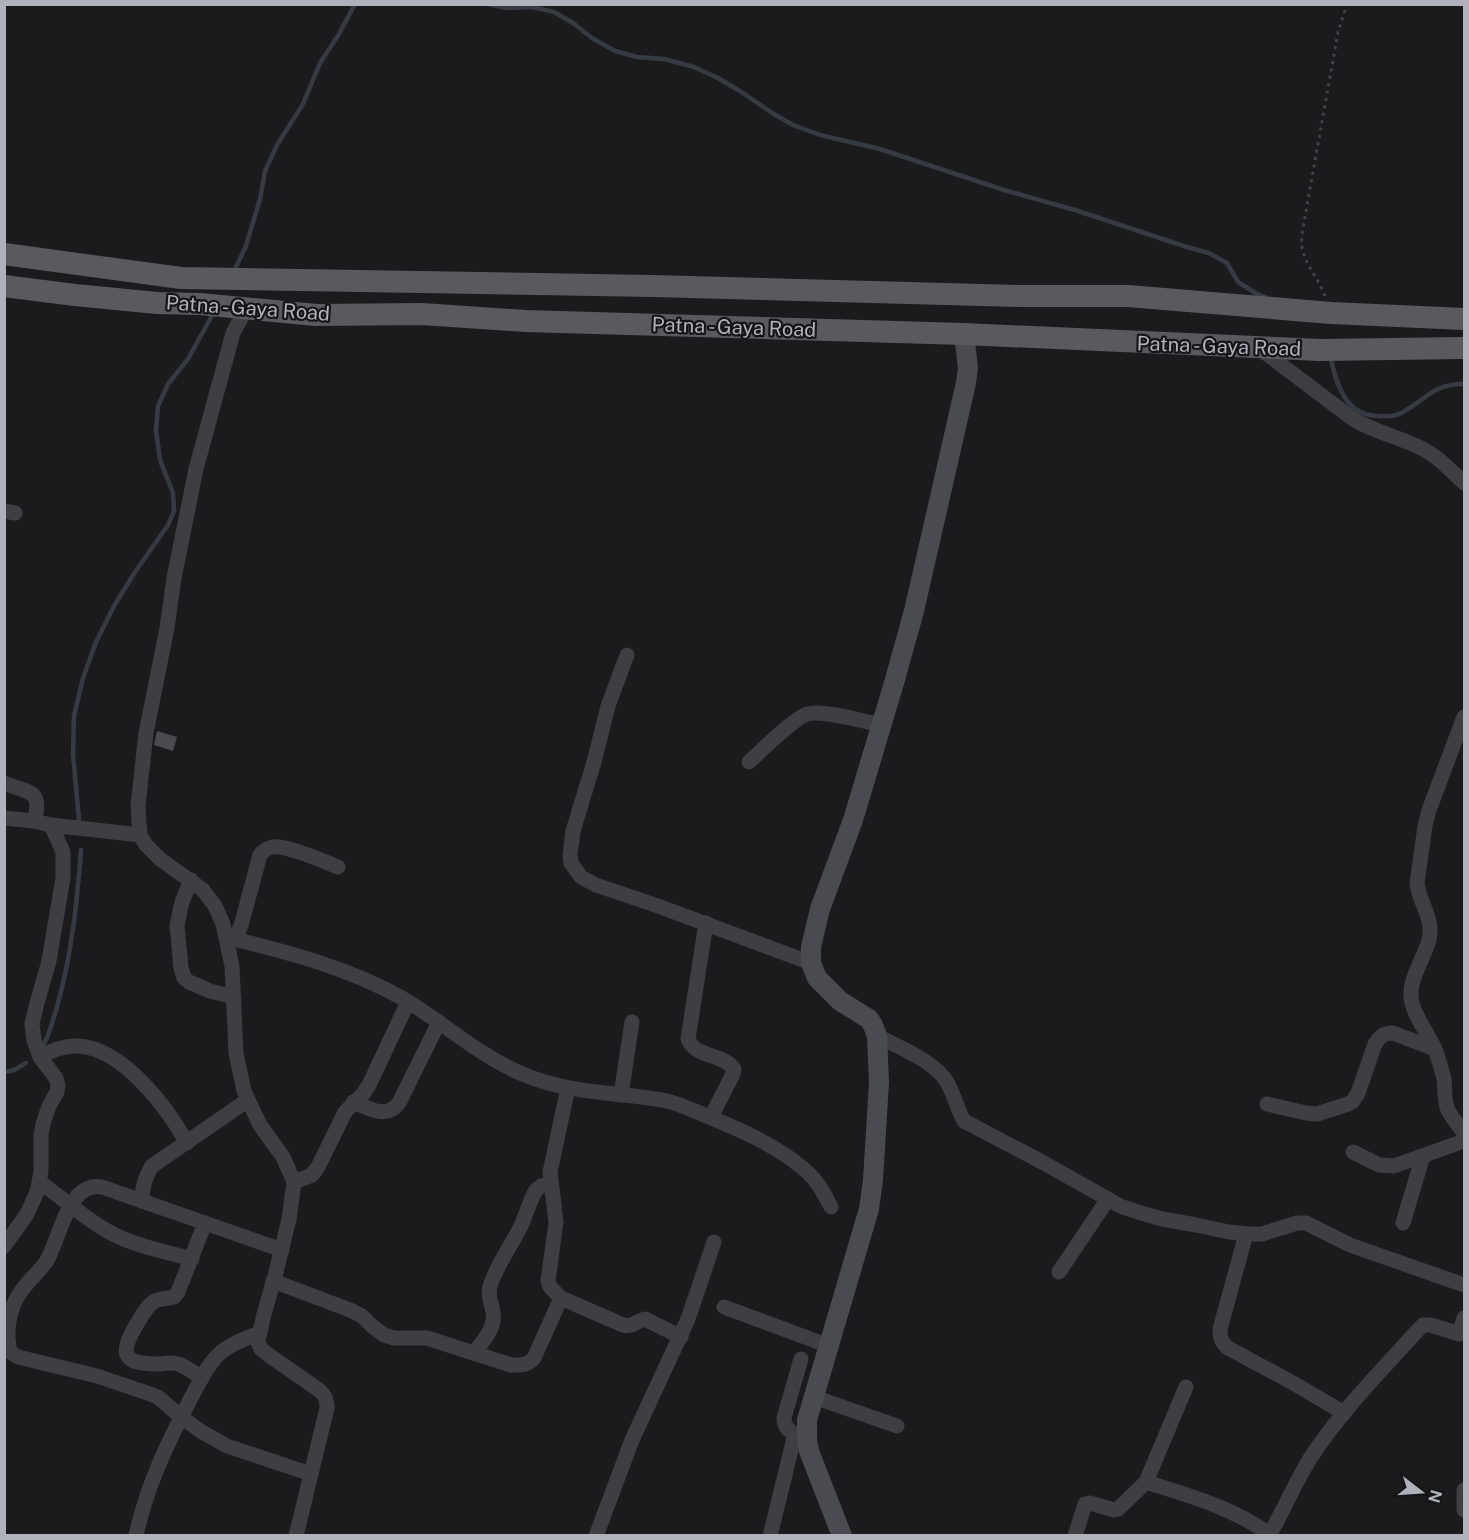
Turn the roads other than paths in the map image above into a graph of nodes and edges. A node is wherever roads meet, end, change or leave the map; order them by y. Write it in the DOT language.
graph roads {
  1 [pos="4,254"];
  2 [pos="4,286"];
  3 [pos="246,309"];
  4 [pos="1464,319"];
  5 [pos="964,334"];
  6 [pos="1258,348"];
  7 [pos="1464,348"];
  8 [pos="1464,483"];
  9 [pos="627,654"];
  10 [pos="1464,717"];
  11 [pos="882,725"];
  12 [pos="749,762"];
  13 [pos="4,783"];
  14 [pos="4,818"];
  15 [pos="34,821"];
  16 [pos="51,825"];
  17 [pos="140,835"];
  18 [pos="338,867"];
  19 [pos="191,880"];
  20 [pos="706,923"];
  21 [pos="231,938"];
  22 [pos="811,963"];
  23 [pos="234,997"];
  24 [pos="408,1002"];
  25 [pos="439,1022"];
  26 [pos="632,1022"];
  27 [pos="877,1036"];
  28 [pos="1435,1049"];
  29 [pos="40,1057"];
  30 [pos="568,1088"];
  31 [pos="621,1095"];
  32 [pos="248,1100"];
  33 [pos="353,1102"];
  34 [pos="1267,1104"];
  35 [pos="1458,1112"];
  36 [pos="711,1118"];
  37 [pos="1464,1133"];
  38 [pos="1464,1141"];
  39 [pos="187,1143"];
  40 [pos="1353,1152"];
  41 [pos="1423,1156"];
  42 [pos="40,1182"];
  43 [pos="294,1182"];
  44 [pos="551,1183"];
  45 [pos="1108,1199"];
  46 [pos="142,1201"];
  47 [pos="70,1204"];
  48 [pos="831,1207"];
  49 [pos="205,1223"];
  50 [pos="1403,1223"];
  51 [pos="1246,1234"];
  52 [pos="714,1242"];
  53 [pos="4,1246"];
  54 [pos="282,1250"];
  55 [pos="192,1259"];
  56 [pos="1059,1272"];
  57 [pos="273,1281"];
  58 [pos="1464,1285"];
  59 [pos="561,1298"];
  60 [pos="724,1307"];
  61 [pos="1464,1318"];
  62 [pos="259,1333"];
  63 [pos="681,1337"];
  64 [pos="1462,1337"];
  65 [pos="829,1346"];
  66 [pos="474,1353"];
  67 [pos="801,1359"];
  68 [pos="202,1378"];
  69 [pos="1186,1387"];
  70 [pos="814,1397"];
  71 [pos="1344,1413"];
  72 [pos="181,1418"];
  73 [pos="897,1426"];
  74 [pos="801,1438"];
  75 [pos="311,1474"];
  76 [pos="1146,1482"];
  77 [pos="1464,1490"];
  78 [pos="1464,1510"];
  79 [pos="1271,1535"];
  80 [pos="136,1536"];
  81 [pos="296,1536"];
  82 [pos="596,1536"];
  83 [pos="770,1536"];
  84 [pos="842,1536"];
  85 [pos="1075,1536"];
  1 -- 4 [label="main road"];
  2 -- 3 [label="main road, Patna - Gaya Road"];
  3 -- 5 [label="main road, Patna - Gaya Road"];
  3 -- 17 [label="street"];
  5 -- 6 [label="main road, Patna - Gaya Road"];
  5 -- 11 [label="street"];
  6 -- 7 [label="main road, Patna - Gaya Road"];
  6 -- 8 [label="street"];
  9 -- 20 [label="street"];
  10 -- 28 [label="street"];
  11 -- 12 [label="street"];
  11 -- 22 [label="street"];
  13 -- 15 [label="street"];
  14 -- 15 [label="street"];
  15 -- 16 [label="street"];
  16 -- 17 [label="street"];
  16 -- 29 [label="street"];
  17 -- 19 [label="street"];
  18 -- 21 [label="street"];
  19 -- 21 [label="street"];
  19 -- 23 [label="street"];
  20 -- 22 [label="street"];
  20 -- 36 [label="street"];
  21 -- 23 [label="street"];
  21 -- 24 [label="street"];
  22 -- 27 [label="street"];
  23 -- 32 [label="street"];
  24 -- 25 [label="street"];
  24 -- 33 [label="street"];
  25 -- 30 [label="street"];
  25 -- 33 [label="street"];
  26 -- 31 [label="street"];
  27 -- 45 [label="street"];
  27 -- 65 [label="street"];
  28 -- 34 [label="street"];
  28 -- 35 [label="street"];
  29 -- 39 [label="street"];
  29 -- 42 [label="street"];
  30 -- 31 [label="street"];
  30 -- 44 [label="street"];
  31 -- 36 [label="street"];
  32 -- 39 [label="street"];
  32 -- 43 [label="street"];
  33 -- 43 [label="street"];
  35 -- 37 [label="street"];
  36 -- 48 [label="street"];
  38 -- 41 [label="street"];
  39 -- 46 [label="street"];
  40 -- 41 [label="street"];
  41 -- 50 [label="street"];
  42 -- 47 [label="street"];
  42 -- 53 [label="street"];
  43 -- 54 [label="street"];
  44 -- 59 [label="street"];
  44 -- 66 [label="street"];
  45 -- 51 [label="street"];
  45 -- 56 [label="street"];
  46 -- 47 [label="street"];
  46 -- 49 [label="street"];
  47 -- 55 [label="street"];
  47 -- 72 [label="street"];
  49 -- 54 [label="street"];
  49 -- 55 [label="street"];
  51 -- 58 [label="street"];
  51 -- 71 [label="street"];
  52 -- 63 [label="street"];
  54 -- 57 [label="street"];
  55 -- 68 [label="street"];
  57 -- 62 [label="street"];
  57 -- 66 [label="street"];
  59 -- 63 [label="street"];
  59 -- 66 [label="street"];
  60 -- 65 [label="street"];
  61 -- 64 [label="street"];
  62 -- 68 [label="street"];
  62 -- 75 [label="street"];
  63 -- 82 [label="street"];
  64 -- 71 [label="street"];
  65 -- 70 [label="street"];
  67 -- 74 [label="street"];
  68 -- 72 [label="street"];
  69 -- 76 [label="street"];
  70 -- 73 [label="street"];
  70 -- 74 [label="street"];
  71 -- 79 [label="street"];
  72 -- 75 [label="street"];
  72 -- 80 [label="street"];
  74 -- 83 [label="street"];
  74 -- 84 [label="street"];
  75 -- 81 [label="street"];
  76 -- 79 [label="street"];
  76 -- 85 [label="street"];
  77 -- 78 [label="street"];
}
